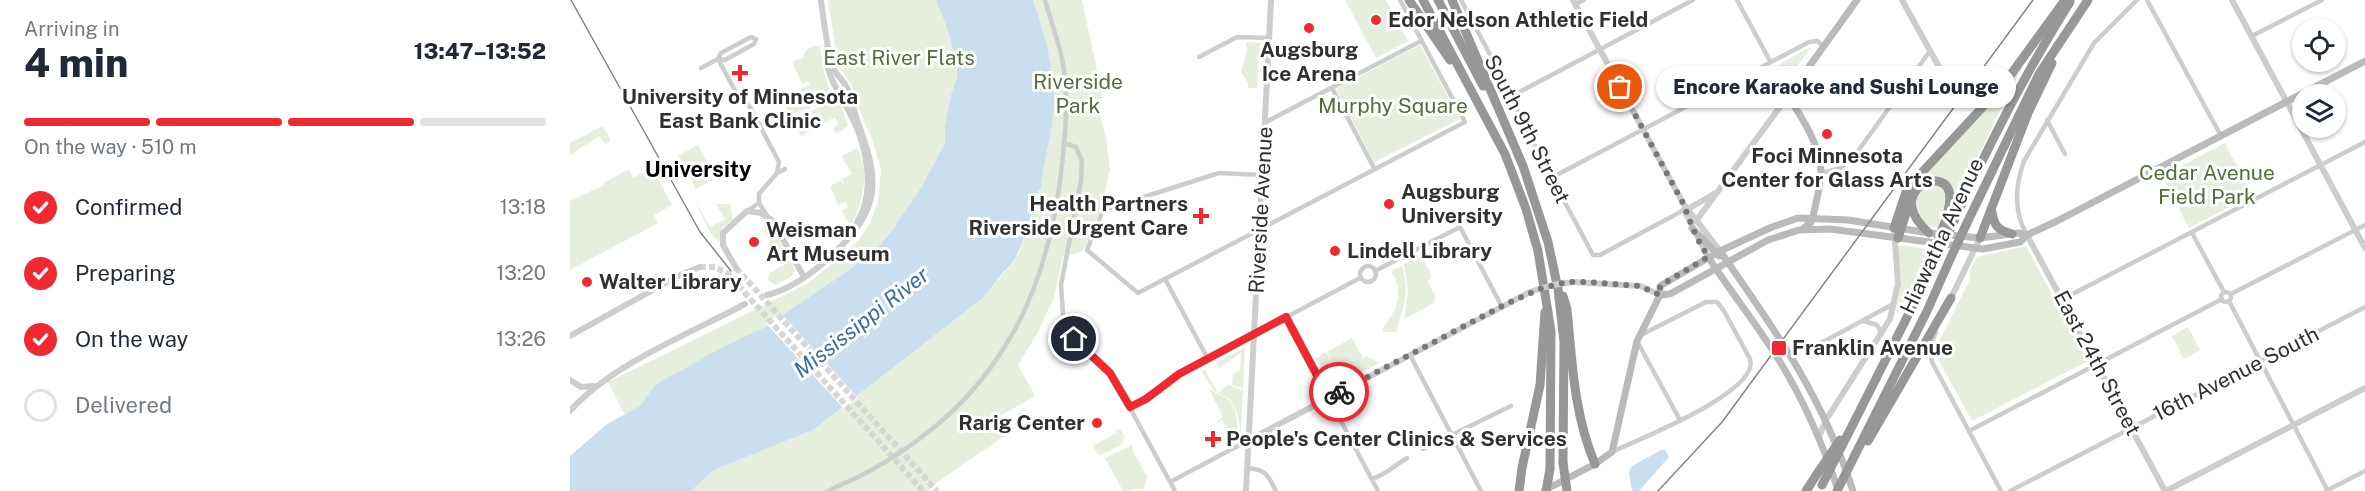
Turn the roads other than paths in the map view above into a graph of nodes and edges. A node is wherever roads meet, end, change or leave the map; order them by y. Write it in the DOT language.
graph roads {
  1 [pos="821,0"];
  2 [pos="1045,0"];
  3 [pos="1271,0"];
  4 [pos="1400,0"];
  5 [pos="1409,0"];
  6 [pos="1423,0"];
  7 [pos="1438,0"];
  8 [pos="1452,0"];
  9 [pos="1461,0"];
  10 [pos="1584,0"];
  11 [pos="1693,0"];
  12 [pos="1737,0"];
  13 [pos="1857,0"];
  14 [pos="1902,0"];
  15 [pos="2065,0"];
  16 [pos="2071,0"];
  17 [pos="2088,0"];
  18 [pos="2137,0"];
  19 [pos="2148,0"];
  20 [pos="2232,0"];
  21 [pos="2322,0"];
  22 [pos="1575,2"];
  23 [pos="2077,15"];
  24 [pos="2252,36"];
  25 [pos="1269,38"];
  26 [pos="1421,41"];
  27 [pos="1824,46"];
  28 [pos="827,47"];
  29 [pos="1600,49"];
  30 [pos="1930,51"];
  31 [pos="1199,57"];
  32 [pos="718,59"];
  33 [pos="2365,61"];
  34 [pos="1770,62"];
  35 [pos="701,68"];
  36 [pos="1461,74"];
  37 [pos="1949,85"];
  38 [pos="1332,88"];
  39 [pos="1512,96"];
  40 [pos="1788,96"];
  41 [pos="2286,102"];
  42 [pos="2047,120"];
  43 [pos="1266,122"];
  44 [pos="1643,129"];
  45 [pos="2221,136"];
  46 [pos="2365,142"];
  47 [pos="1064,143"];
  48 [pos="1515,146"];
  49 [pos="2065,154"];
  50 [pos="2320,165"];
  51 [pos="1374,168"];
  52 [pos="785,169"];
  53 [pos="777,173"];
  54 [pos="1821,173"];
  55 [pos="1262,175"];
  56 [pos="1551,178"];
  57 [pos="1717,193"];
  58 [pos="1913,196"];
  59 [pos="759,203"];
  60 [pos="1685,207"];
  61 [pos="1992,210"];
  62 [pos="747,211"];
  63 [pos="768,217"];
  64 [pos="1813,217"];
  65 [pos="1949,222"];
  66 [pos="1694,224"];
  67 [pos="2365,225"];
  68 [pos="1803,229"];
  69 [pos="1259,230"];
  70 [pos="2355,230"];
  71 [pos="1897,233"];
  72 [pos="1929,233"];
  73 [pos="2192,233"];
  74 [pos="2012,234"];
  75 [pos="851,235"];
  76 [pos="2027,235"];
  77 [pos="1750,237"];
  78 [pos="1980,238"];
  79 [pos="1756,247"];
  80 [pos="1975,248"];
  81 [pos="2365,248"];
  82 [pos="1718,252"];
  83 [pos="1708,257"];
  84 [pos="1728,263"];
  85 [pos="700,267"];
  86 [pos="736,268"];
  87 [pos="1716,269"];
  88 [pos="1375,271"];
  89 [pos="804,277"];
  90 [pos="1556,277"];
  91 [pos="1360,278"];
  92 [pos="1165,279"];
  93 [pos="2224,292"];
  94 [pos="2230,294"];
  95 [pos="767,295"];
  96 [pos="1660,295"];
  97 [pos="1951,298"];
  98 [pos="2063,299"];
  99 [pos="2222,299"];
  100 [pos="1547,301"];
  101 [pos="2229,301"];
  102 [pos="1895,303"];
  103 [pos="745,304"];
  104 [pos="1502,307"];
  105 [pos="2365,307"];
  106 [pos="1286,317"];
  107 [pos="1864,321"];
  108 [pos="1255,334"];
  109 [pos="1882,334"];
  110 [pos="570,336"];
  111 [pos="1638,338"];
  112 [pos="1812,348"];
  113 [pos="1410,355"];
  114 [pos="1208,359"];
  115 [pos="2261,361"];
  116 [pos="2098,364"];
  117 [pos="570,380"];
  118 [pos="602,382"];
  119 [pos="2365,388"];
  120 [pos="583,396"];
  121 [pos="1329,398"];
  122 [pos="1511,406"];
  123 [pos="1130,407"];
  124 [pos="570,411"];
  125 [pos="1680,420"];
  126 [pos="1826,420"];
  127 [pos="2294,425"];
  128 [pos="2132,428"];
  129 [pos="1969,431"];
  130 [pos="1847,432"];
  131 [pos="1452,435"];
  132 [pos="1819,437"];
  133 [pos="1249,440"];
  134 [pos="1423,449"];
  135 [pos="1611,452"];
  136 [pos="1856,457"];
  137 [pos="1407,458"];
  138 [pos="1563,463"];
  139 [pos="1595,464"];
  140 [pos="1247,468"];
  141 [pos="2365,471"];
  142 [pos="1372,479"];
  143 [pos="1170,482"];
  144 [pos="841,488"];
  145 [pos="1821,488"];
  146 [pos="829,491"];
  147 [pos="1175,491"];
  148 [pos="1246,491"];
  149 [pos="1276,491"];
  150 [pos="1378,491"];
  151 [pos="1481,491"];
  152 [pos="1519,491"];
  153 [pos="1546,491"];
  154 [pos="1561,491"];
  155 [pos="1567,491"];
  156 [pos="1806,491"];
  157 [pos="1838,491"];
  158 [pos="1853,491"];
  159 [pos="2001,491"];
  160 [pos="2010,491"];
  161 [pos="2165,491"];
  162 [pos="2327,491"];
  1 -- 28 [label="street"];
  2 -- 47 [label="street"];
  3 -- 25 [label="street, Riverside Avenue"];
  4 -- 26 [label="street"];
  5 -- 36 [label="highway"];
  6 -- 36 [label="highway"];
  7 -- 48 [label="highway"];
  8 -- 48 [label="highway"];
  9 -- 39 [label="street, South 9th Street"];
  10 -- 22 [label="street"];
  11 -- 29 [label="street"];
  12 -- 34 [label="street"];
  13 -- 27 [label="main road"];
  14 -- 30 [label="street"];
  15 -- 71 [label="highway"];
  16 -- 65 [label="highway, Hiawatha Avenue"];
  17 -- 23 [label="highway, Hiawatha Avenue"];
  18 -- 42 [label="street"];
  19 -- 45 [label="street"];
  20 -- 24 [label="street"];
  21 -- 24 [label="street"];
  22 -- 29 [label="street"];
  23 -- 61 [label="highway"];
  23 -- 136 [label="highway, Hiawatha Avenue, bridge"];
  24 -- 41 [label="street"];
  25 -- 31 [label="street"];
  25 -- 43 [label="street, Riverside Avenue"];
  26 -- 38 [label="street"];
  26 -- 51 [label="street"];
  27 -- 34 [label="street"];
  27 -- 40 [label="main road"];
  28 -- 75 [label="street"];
  28 -- 75 [label="street"];
  29 -- 39 [label="street"];
  29 -- 44 [label="street"];
  30 -- 37 [label="street"];
  30 -- 54 [label="street"];
  32 -- 32 [label="street"];
  32 -- 35 [label="street"];
  32 -- 53 [label="street"];
  33 -- 41 [label="main road"];
  34 -- 44 [label="street"];
  36 -- 100 [label="highway"];
  38 -- 43 [label="street"];
  38 -- 51 [label="street"];
  39 -- 56 [label="street, South 9th Street"];
  40 -- 54 [label="main road"];
  40 -- 57 [label="street"];
  41 -- 45 [label="main road"];
  41 -- 50 [label="street"];
  42 -- 49 [label="street"];
  42 -- 76 [label="street"];
  43 -- 55 [label="street, Riverside Avenue"];
  44 -- 56 [label="street"];
  44 -- 60 [label="street"];
  45 -- 76 [label="main road"];
  46 -- 50 [label="street"];
  47 -- 123 [label="street"];
  47 -- 144 [label="street"];
  48 -- 90 [label="highway"];
  50 -- 70 [label="street"];
  50 -- 73 [label="street"];
  51 -- 69 [label="street"];
  52 -- 53 [label="street"];
  53 -- 59 [label="street"];
  54 -- 64 [label="main road"];
  55 -- 69 [label="street, Riverside Avenue"];
  55 -- 92 [label="street"];
  56 -- 60 [label="street, South 9th Street"];
  57 -- 60 [label="street"];
  57 -- 66 [label="street"];
  58 -- 65 [label="highway"];
  58 -- 71 [label="highway"];
  58 -- 72 [label="highway"];
  59 -- 62 [label="street"];
  59 -- 63 [label="street"];
  60 -- 66 [label="street"];
  61 -- 74 [label="highway"];
  61 -- 78 [label="highway"];
  62 -- 63 [label="street"];
  62 -- 86 [label="street"];
  63 -- 89 [label="street"];
  64 -- 68 [label="main road"];
  64 -- 71 [label="main road"];
  64 -- 77 [label="main road"];
  65 -- 130 [label="highway, Hiawatha Avenue, bridge"];
  66 -- 82 [label="main road"];
  66 -- 83 [label="street"];
  67 -- 70 [label="street"];
  68 -- 71 [label="main road"];
  68 -- 79 [label="main road"];
  69 -- 92 [label="street"];
  69 -- 108 [label="street, Riverside Avenue"];
  70 -- 81 [label="street"];
  70 -- 94 [label="street"];
  71 -- 72 [label="main road"];
  71 -- 80 [label="main road"];
  71 -- 102 [label="street"];
  72 -- 78 [label="main road"];
  73 -- 93 [label="street"];
  73 -- 98 [label="street"];
  74 -- 76 [label="main road"];
  74 -- 78 [label="main road"];
  75 -- 89 [label="street"];
  76 -- 80 [label="main road"];
  76 -- 98 [label="street, East 24th Street"];
  77 -- 79 [label="main road"];
  77 -- 82 [label="main road"];
  78 -- 80 [label="street"];
  79 -- 84 [label="main road"];
  80 -- 97 [label="street"];
  82 -- 83 [label="main road"];
  82 -- 84 [label="main road"];
  83 -- 87 [label="main road"];
  83 -- 96 [label="main road"];
  84 -- 87 [label="main road"];
  84 -- 126 [label="main road"];
  85 -- 110 [label="street"];
  87 -- 96 [label="main road"];
  87 -- 132 [label="main road"];
  88 -- 91 [label="street"];
  88 -- 91 [label="street"];
  88 -- 104 [label="street"];
  89 -- 95 [label="street"];
  90 -- 138 [label="highway"];
  90 -- 139 [label="highway"];
  91 -- 106 [label="street"];
  92 -- 114 [label="street"];
  93 -- 94 [label="street"];
  93 -- 99 [label="street"];
  94 -- 101 [label="street"];
  96 -- 104 [label="street, bridge"];
  96 -- 111 [label="main road"];
  97 -- 129 [label="street"];
  97 -- 136 [label="highway"];
  98 -- 116 [label="street, East 24th Street"];
  99 -- 101 [label="street"];
  99 -- 116 [label="street"];
  100 -- 152 [label="highway"];
  100 -- 153 [label="highway, bridge"];
  101 -- 115 [label="street"];
  102 -- 107 [label="street"];
  102 -- 109 [label="street"];
  103 -- 118 [label="street"];
  104 -- 113 [label="street"];
  105 -- 115 [label="street, 16th Avenue South"];
  106 -- 108 [label="street"];
  106 -- 121 [label="street"];
  107 -- 109 [label="street"];
  107 -- 112 [label="street"];
  108 -- 114 [label="street"];
  108 -- 133 [label="street, Riverside Avenue"];
  109 -- 126 [label="street"];
  111 -- 125 [label="street"];
  111 -- 125 [label="street"];
  111 -- 135 [label="main road"];
  113 -- 121 [label="street"];
  113 -- 131 [label="street"];
  114 -- 123 [label="street"];
  115 -- 127 [label="street"];
  115 -- 128 [label="street, 16th Avenue South"];
  116 -- 128 [label="street, East 24th Street"];
  116 -- 129 [label="street"];
  117 -- 118 [label="street"];
  117 -- 120 [label="street"];
  118 -- 120 [label="street"];
  119 -- 127 [label="street"];
  120 -- 124 [label="street"];
  121 -- 133 [label="street"];
  121 -- 142 [label="street"];
  122 -- 131 [label="street"];
  123 -- 143 [label="street"];
  125 -- 135 [label="street"];
  126 -- 132 [label="street"];
  126 -- 158 [label="main road"];
  127 -- 161 [label="street"];
  127 -- 162 [label="street"];
  128 -- 160 [label="street, 16th Avenue South"];
  128 -- 161 [label="street, East 24th Street"];
  129 -- 159 [label="street"];
  130 -- 145 [label="highway, bridge"];
  130 -- 156 [label="highway, bridge"];
  131 -- 134 [label="street"];
  131 -- 151 [label="street"];
  132 -- 157 [label="main road"];
  133 -- 140 [label="street, Riverside Avenue"];
  133 -- 143 [label="street"];
  135 -- 139 [label="main road"];
  136 -- 157 [label="highway, Hiawatha Avenue, bridge"];
  137 -- 142 [label="street"];
  138 -- 154 [label="highway, bridge"];
  138 -- 155 [label="highway, bridge"];
  139 -- 153 [label="main road"];
  140 -- 148 [label="street, Riverside Avenue"];
  140 -- 149 [label="street"];
  141 -- 162 [label="street"];
  142 -- 150 [label="street"];
  143 -- 147 [label="street"];
  144 -- 146 [label="street"];
}
